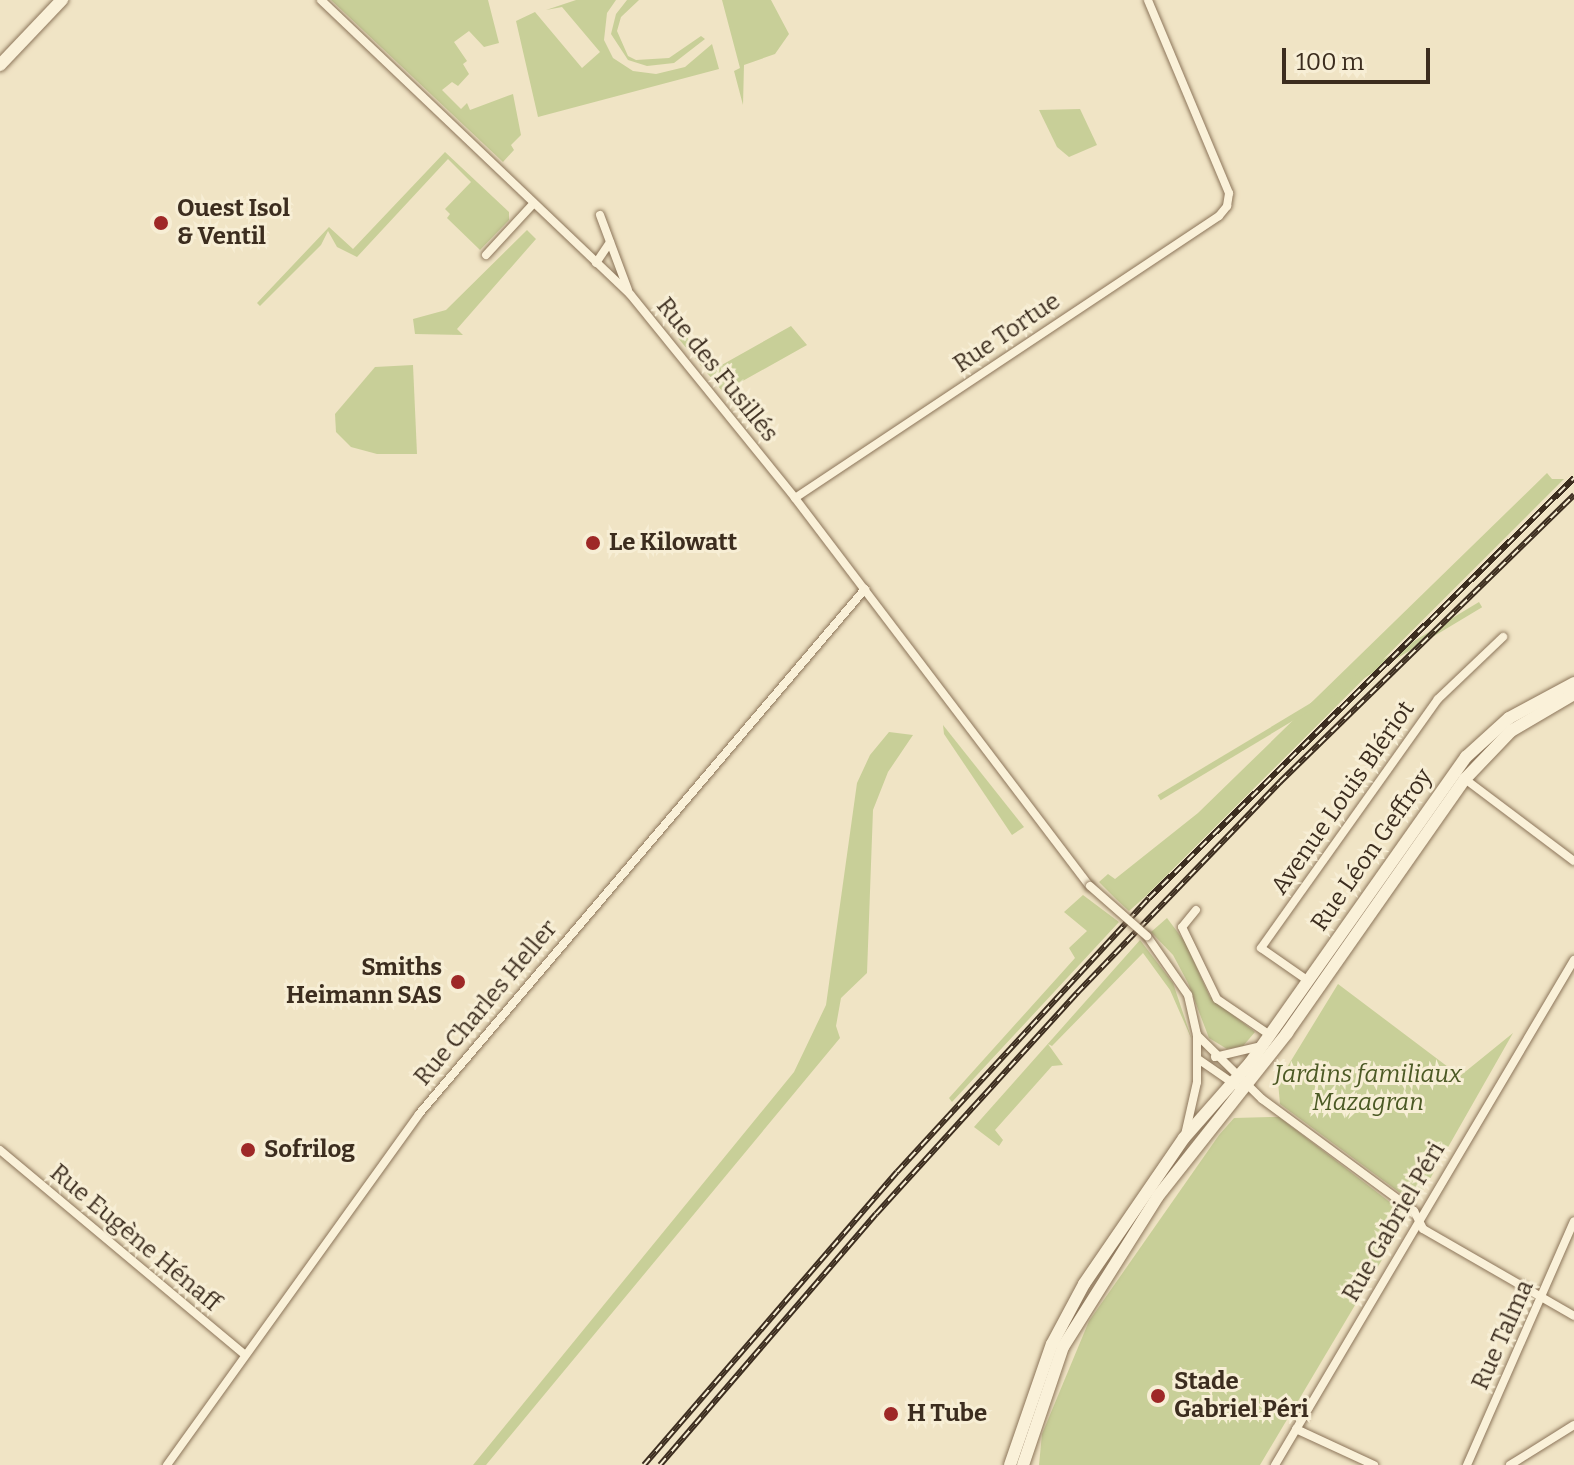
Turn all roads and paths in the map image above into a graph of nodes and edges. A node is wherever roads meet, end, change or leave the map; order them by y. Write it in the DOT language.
graph roads {
  1 [pos="62,0"];
  2 [pos="321,0"];
  3 [pos="1148,0"];
  4 [pos="0,65"];
  5 [pos="533,204"];
  6 [pos="600,215"];
  7 [pos="610,242"];
  8 [pos="486,255"];
  9 [pos="596,263"];
  10 [pos="630,294"];
  11 [pos="677,333"];
  12 [pos="669,341"];
  13 [pos="795,498"];
  14 [pos="865,589"];
  15 [pos="1503,637"];
  16 [pos="1574,683"];
  17 [pos="1574,694"];
  18 [pos="1465,779"];
  19 [pos="1574,861"];
  20 [pos="1196,910"];
  21 [pos="1574,960"];
  22 [pos="1307,980"];
  23 [pos="1197,1035"];
  24 [pos="1266,1041"];
  25 [pos="1215,1057"];
  26 [pos="1198,1059"];
  27 [pos="1240,1084"];
  28 [pos="1184,1138"];
  29 [pos="0,1150"];
  30 [pos="1419,1221"];
  31 [pos="1574,1221"];
  32 [pos="1540,1297"];
  33 [pos="1574,1316"];
  34 [pos="245,1355"];
  35 [pos="1574,1425"];
  36 [pos="1296,1429"];
  37 [pos="167,1465"];
  38 [pos="1010,1465"];
  39 [pos="1023,1465"];
  40 [pos="1275,1465"];
  41 [pos="1374,1465"];
  42 [pos="1467,1465"];
  43 [pos="1510,1465"];
  1 -- 4 [label="street"];
  2 -- 5 [label="street, Rue des Fusillés"];
  3 -- 13 [label="street, Rue Tortue"];
  5 -- 8 [label="street"];
  5 -- 9 [label="street, Rue des Fusillés"];
  6 -- 7 [label="street"];
  7 -- 9 [label="street"];
  7 -- 10 [label="street"];
  9 -- 10 [label="street, Rue des Fusillés"];
  10 -- 12 [label="street, Rue des Fusillés"];
  11 -- 12 [label="street"];
  12 -- 13 [label="street, Rue des Fusillés"];
  13 -- 14 [label="street, Rue des Fusillés"];
  14 -- 23 [label="street, Rue des Fusillés, bridge"];
  14 -- 34 [label="street, Rue Charles Heller"];
  15 -- 22 [label="street, Avenue Louis Blériot"];
  16 -- 22 [label="street, Rue Léon Geffroy"];
  17 -- 18 [label="street, Rue Léon Geffroy"];
  18 -- 19 [label="street"];
  18 -- 27 [label="street, Rue Léon Geffroy"];
  20 -- 24 [label="street"];
  21 -- 30 [label="street, Rue Gabriel Péri"];
  22 -- 24 [label="street, Rue Léon Geffroy"];
  23 -- 25 [label="street"];
  23 -- 26 [label="street"];
  24 -- 25 [label="street"];
  24 -- 27 [label="street, Rue Léon Geffroy"];
  25 -- 27 [label="street"];
  26 -- 27 [label="street"];
  26 -- 28 [label="street"];
  27 -- 28 [label="street"];
  27 -- 30 [label="street"];
  27 -- 39 [label="street"];
  28 -- 38 [label="street"];
  29 -- 34 [label="street, Rue Eugène Hénaff"];
  30 -- 32 [label="street"];
  30 -- 36 [label="street, Rue Gabriel Péri"];
  31 -- 32 [label="street, Rue Talma"];
  32 -- 33 [label="street"];
  32 -- 42 [label="street, Rue Talma"];
  34 -- 37 [label="street, Rue Charles Heller"];
  35 -- 43 [label="street"];
  36 -- 40 [label="street, Rue Gabriel Péri"];
  36 -- 41 [label="street"];
}
